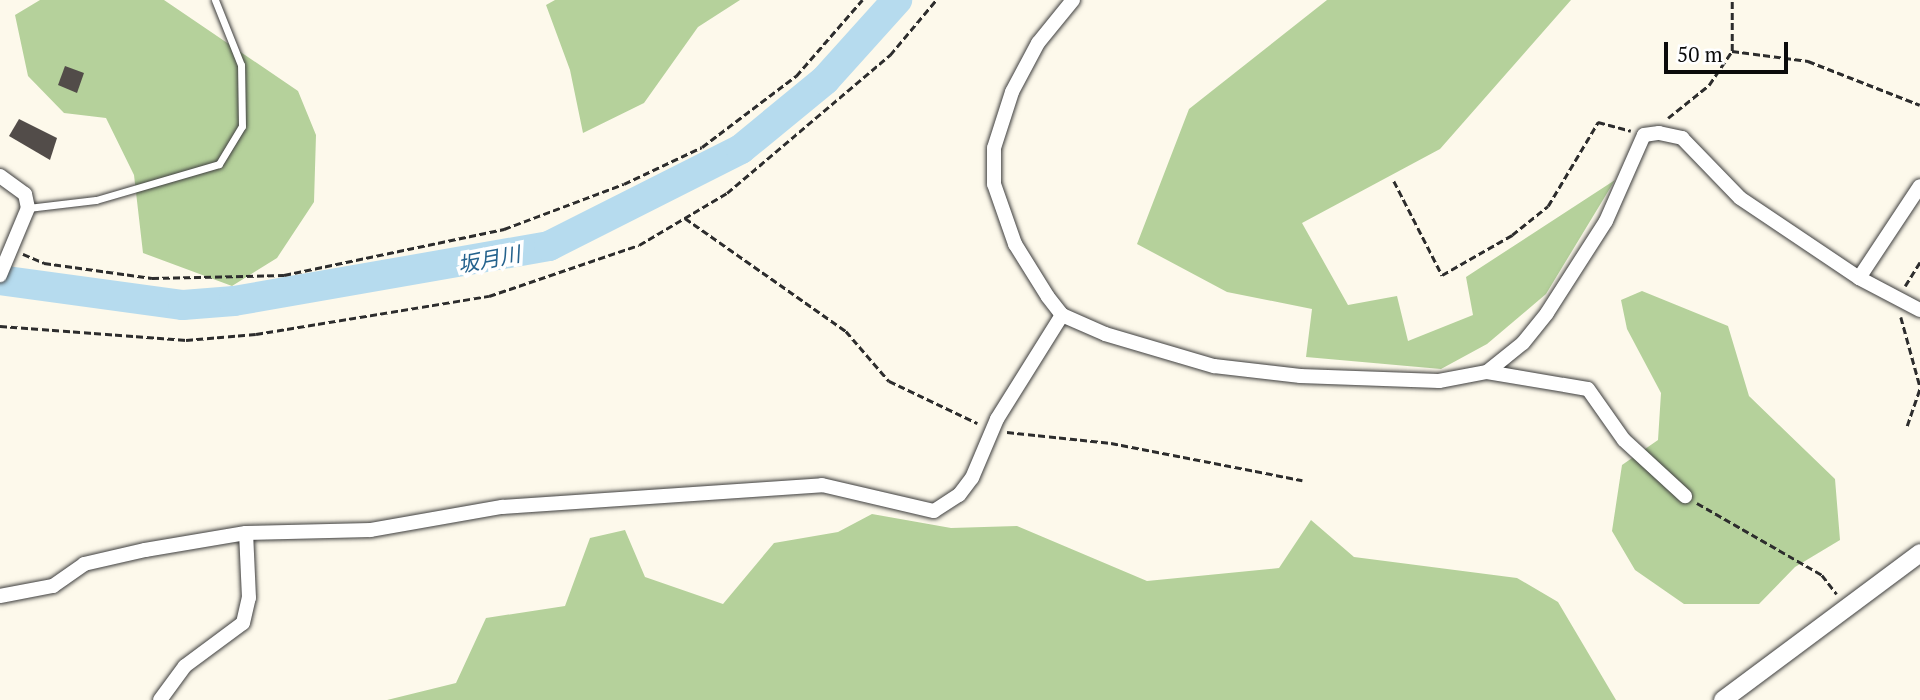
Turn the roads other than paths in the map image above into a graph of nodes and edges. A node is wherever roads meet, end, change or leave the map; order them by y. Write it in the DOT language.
graph roads {
  1 [pos="215,0"];
  2 [pos="1073,0"];
  3 [pos="0,176"];
  4 [pos="1920,186"];
  5 [pos="28,208"];
  6 [pos="0,275"];
  7 [pos="1859,278"];
  8 [pos="1920,310"];
  9 [pos="1062,315"];
  10 [pos="1487,372"];
  11 [pos="1685,496"];
  12 [pos="246,533"];
  13 [pos="1920,554"];
  14 [pos="0,596"];
  15 [pos="160,700"];
  16 [pos="1723,700"];
  1 -- 5 [label="lane"];
  2 -- 9 [label="street"];
  3 -- 5 [label="street"];
  4 -- 7 [label="street"];
  5 -- 6 [label="street"];
  7 -- 8 [label="street"];
  7 -- 10 [label="street"];
  9 -- 10 [label="street"];
  9 -- 12 [label="street"];
  10 -- 11 [label="street"];
  12 -- 14 [label="street"];
  12 -- 15 [label="street"];
  13 -- 16 [label="street"];
}
